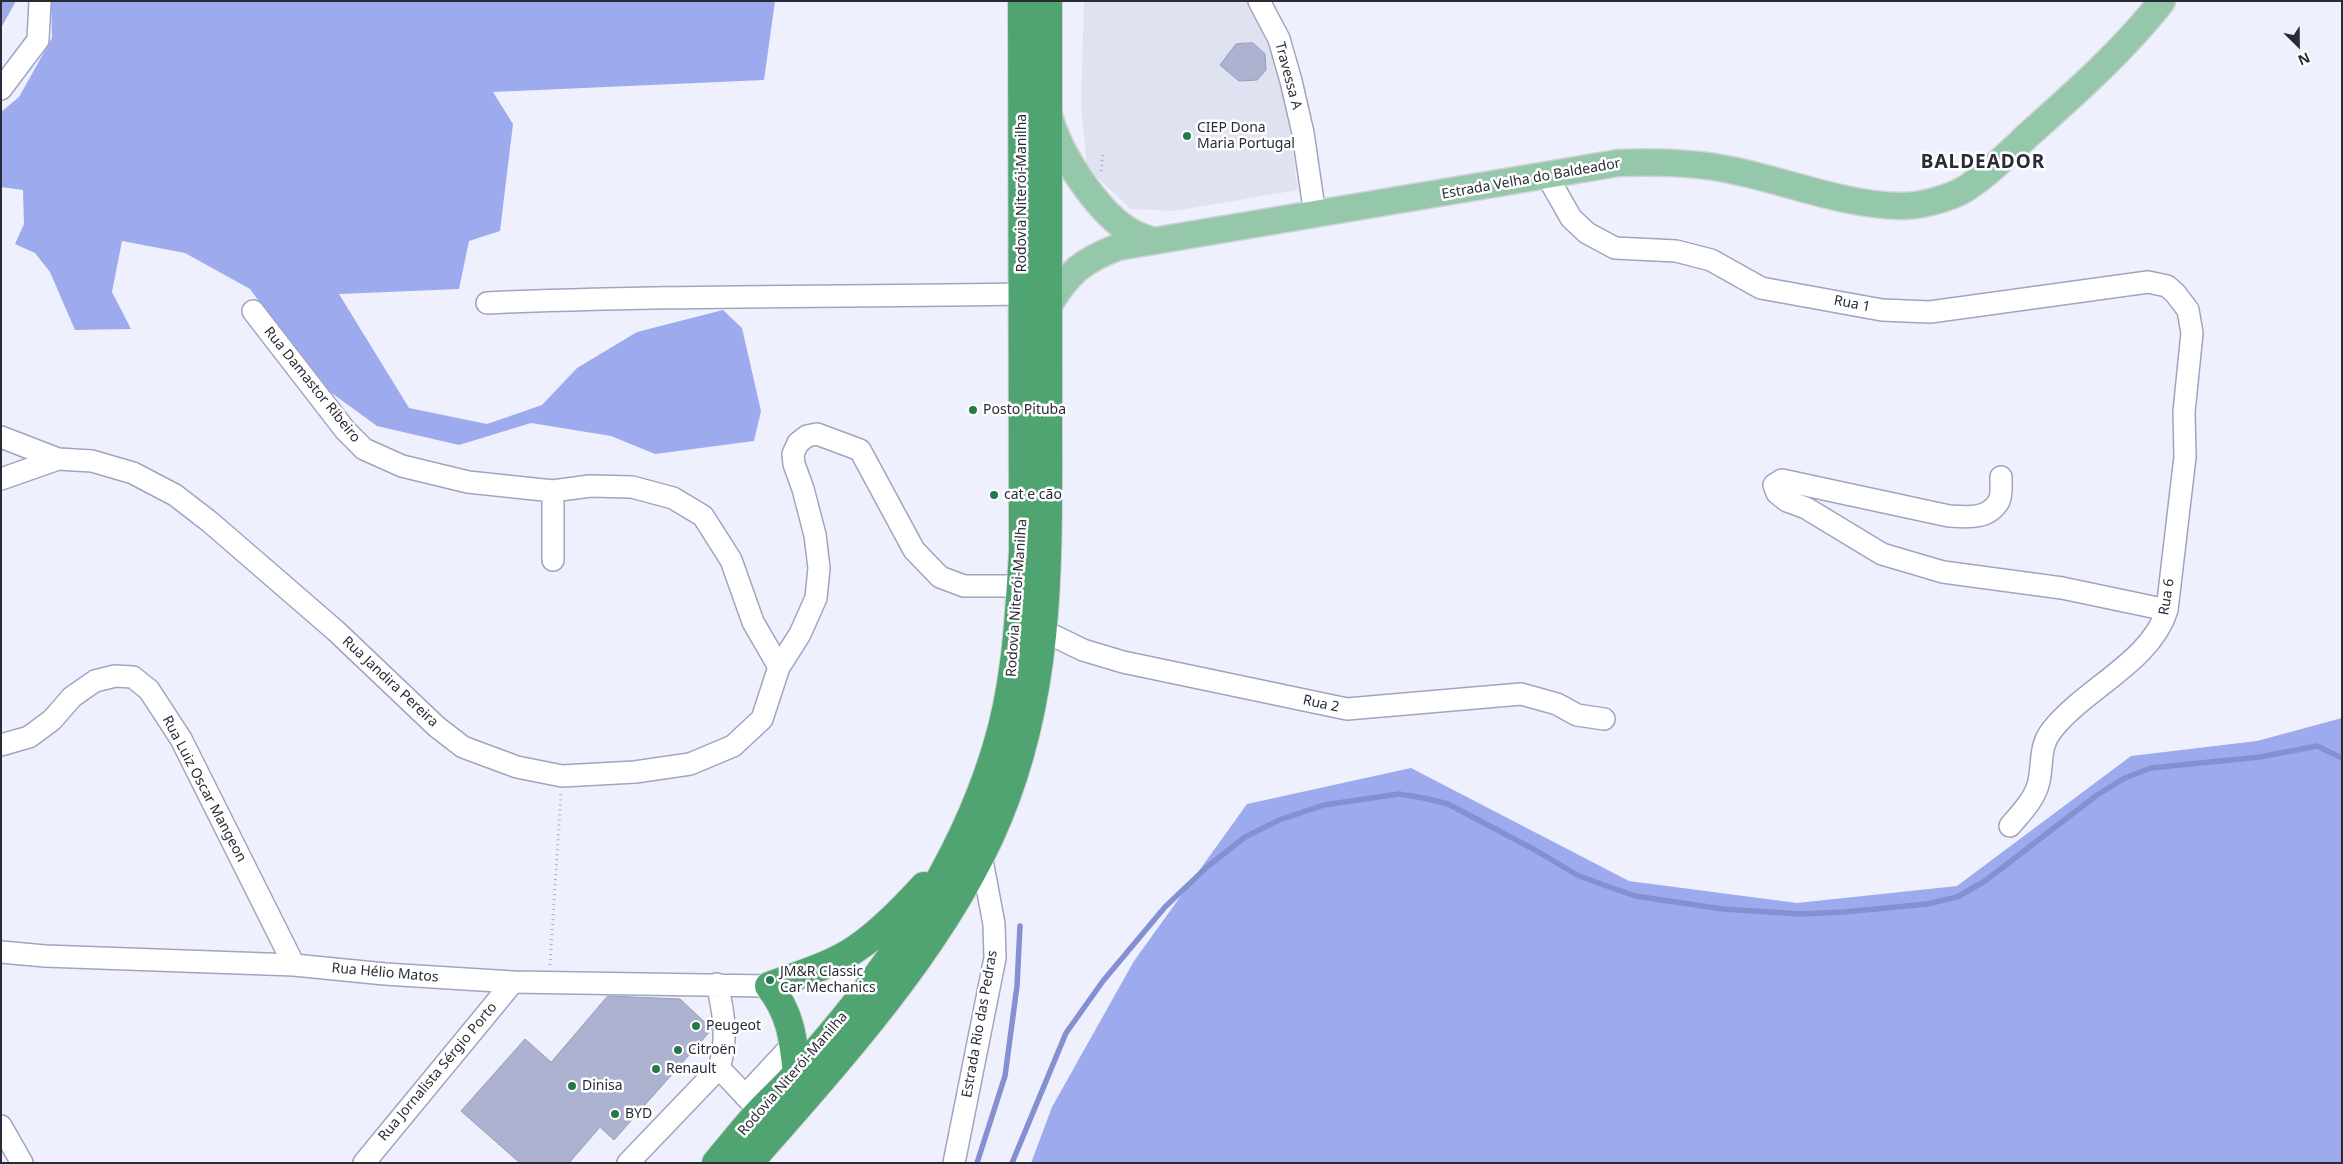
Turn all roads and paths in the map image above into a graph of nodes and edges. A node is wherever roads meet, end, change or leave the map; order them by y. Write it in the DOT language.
graph roads {
  1 [pos="40,1"];
  2 [pos="1022,1"];
  3 [pos="1048,1"];
  4 [pos="1259,1"];
  5 [pos="2162,1"];
  6 [pos="1,89"];
  7 [pos="1047,106"];
  8 [pos="1546,174"];
  9 [pos="1315,215"];
  10 [pos="1151,240"];
  11 [pos="1022,294"];
  12 [pos="487,303"];
  13 [pos="1049,305"];
  14 [pos="2188,310"];
  15 [pos="253,311"];
  16 [pos="1,437"];
  17 [pos="58,459"];
  18 [pos="2001,478"];
  19 [pos="1,479"];
  20 [pos="553,491"];
  21 [pos="553,560"];
  22 [pos="1021,586"];
  23 [pos="2167,610"];
  24 [pos="1044,630"];
  25 [pos="779,667"];
  26 [pos="1604,719"];
  27 [pos="1,745"];
  28 [pos="562,776"];
  29 [pos="2010,826"];
  30 [pos="981,855"];
  31 [pos="950,860"];
  32 [pos="1,952"];
  33 [pos="294,965"];
  34 [pos="513,982"];
  35 [pos="549,983"];
  36 [pos="717,984"];
  37 [pos="769,986"];
  38 [pos="794,1043"];
  39 [pos="719,1068"];
  40 [pos="797,1073"];
  41 [pos="752,1104"];
  42 [pos="1,1126"];
  43 [pos="22,1163"];
  44 [pos="364,1163"];
  45 [pos="628,1163"];
  46 [pos="716,1163"];
  47 [pos="749,1163"];
  48 [pos="954,1163"];
  1 -- 6 [label="street"];
  2 -- 11 [label="highway, Rodovia Niterói-Manilha"];
  3 -- 7 [label="highway, Rodovia Niterói-Manilha"];
  4 -- 9 [label="street, Travessa A"];
  5 -- 8 [label="main road, Estrada Velha do Baldeador"];
  7 -- 10 [label="main road"];
  7 -- 13 [label="highway, Rodovia Niterói-Manilha"];
  8 -- 9 [label="main road, Estrada Velha do Baldeador"];
  8 -- 14 [label="street, Rua 1"];
  9 -- 10 [label="main road, Estrada Velha do Baldeador"];
  10 -- 13 [label="main road, Estrada Velha do Baldeador"];
  11 -- 12 [label="street"];
  11 -- 22 [label="highway, Rodovia Niterói-Manilha"];
  13 -- 24 [label="highway, Rodovia Niterói-Manilha"];
  14 -- 23 [label="street, Rua 6"];
  15 -- 20 [label="street, Rua Damastor Ribeiro"];
  16 -- 17 [label="street, Rua Jandira Pereira"];
  17 -- 19 [label="street"];
  17 -- 28 [label="street, Rua Jandira Pereira"];
  18 -- 23 [label="street"];
  20 -- 21 [label="street"];
  20 -- 25 [label="street, Rua Damastor Ribeiro"];
  22 -- 25 [label="street, Rua Jandira Pereira"];
  22 -- 31 [label="highway, Rodovia Niterói-Manilha"];
  23 -- 29 [label="street, Rua 6"];
  24 -- 26 [label="street, Rua 2"];
  24 -- 30 [label="highway, Rodovia Niterói-Manilha"];
  25 -- 28 [label="street, Rua Jandira Pereira"];
  27 -- 33 [label="street, Rua Luiz Oscar Mangeon"];
  28 -- 35 [label="path"];
  30 -- 47 [label="highway, Rodovia Niterói-Manilha"];
  30 -- 48 [label="street, Estrada Rio das Pedras"];
  31 -- 37 [label="highway"];
  31 -- 40 [label="highway, Rodovia Niterói-Manilha"];
  32 -- 33 [label="street, Rua Hélio Matos"];
  33 -- 34 [label="street, Rua Hélio Matos"];
  34 -- 35 [label="street, Rua Hélio Matos"];
  34 -- 44 [label="street, Rua Jornalista Sérgio Porto"];
  35 -- 36 [label="street, Rua Hélio Matos"];
  36 -- 37 [label="street, Rua Hélio Matos"];
  36 -- 39 [label="street"];
  37 -- 38 [label="highway"];
  38 -- 40 [label="highway"];
  38 -- 41 [label="street"];
  39 -- 41 [label="street"];
  39 -- 45 [label="street"];
  40 -- 41 [label="highway, Rodovia Niterói-Manilha"];
  41 -- 46 [label="highway, Rodovia Niterói-Manilha"];
  42 -- 43 [label="street"];
}
